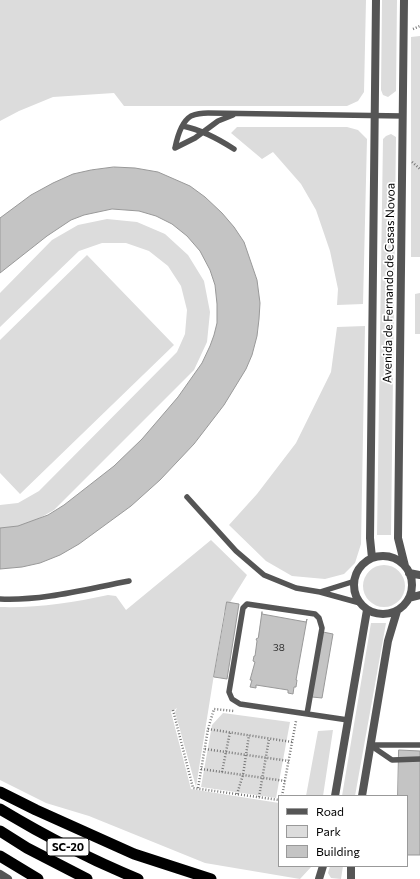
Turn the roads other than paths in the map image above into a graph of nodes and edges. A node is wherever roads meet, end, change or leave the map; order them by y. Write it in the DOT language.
graph roads {
  1 [pos="376,0"];
  2 [pos="404,0"];
  3 [pos="236,114"];
  4 [pos="375,115"];
  5 [pos="403,116"];
  6 [pos="183,126"];
  7 [pos="205,132"];
  8 [pos="234,149"];
  9 [pos="188,497"];
  10 [pos="372,558"];
  11 [pos="407,569"];
  12 [pos="420,575"];
  13 [pos="128,581"];
  14 [pos="354,581"];
  15 [pos="320,592"];
  16 [pos="420,595"];
  17 [pos="409,598"];
  18 [pos="0,599"];
  19 [pos="360,603"];
  20 [pos="367,610"];
  21 [pos="397,611"];
  22 [pos="307,714"];
  23 [pos="348,720"];
  24 [pos="370,745"];
  25 [pos="420,745"];
  26 [pos="420,759"];
  27 [pos="0,792"];
  28 [pos="335,795"];
  29 [pos="362,795"];
  30 [pos="0,809"];
  31 [pos="0,831"];
  32 [pos="0,856"];
  33 [pos="323,867"];
  34 [pos="351,867"];
  35 [pos="0,874"];
  36 [pos="8,879"];
  37 [pos="38,879"];
  38 [pos="87,879"];
  39 [pos="138,879"];
  40 [pos="211,879"];
  41 [pos="319,879"];
  42 [pos="351,879"];
  1 -- 4 [label="street, Avenida de Fernando de Casas Novoa"];
  2 -- 5 [label="street, Avenida de Fernando de Casas Novoa"];
  3 -- 4 [label="lane"];
  3 -- 6 [label="lane"];
  3 -- 7 [label="lane"];
  4 -- 5 [label="lane"];
  4 -- 10 [label="street, Avenida de Fernando de Casas Novoa"];
  5 -- 11 [label="street, Avenida de Fernando de Casas Novoa"];
  6 -- 7 [label="lane"];
  6 -- 7 [label="lane"];
  7 -- 8 [label="lane"];
  9 -- 15 [label="lane"];
  10 -- 11 [label="street"];
  10 -- 14 [label="street"];
  11 -- 12 [label="street"];
  11 -- 17 [label="street"];
  13 -- 18 [label="lane"];
  14 -- 15 [label="lane"];
  14 -- 19 [label="street"];
  15 -- 19 [label="lane"];
  16 -- 17 [label="street"];
  17 -- 21 [label="street"];
  19 -- 20 [label="street"];
  20 -- 21 [label="street"];
  20 -- 23 [label="street"];
  21 -- 24 [label="street"];
  22 -- 22 [label="lane"];
  22 -- 23 [label="lane"];
  23 -- 28 [label="street"];
  24 -- 25 [label="lane"];
  24 -- 26 [label="lane"];
  24 -- 29 [label="street"];
  27 -- 40 [label="highway"];
  30 -- 39 [label="highway, SC-20"];
  31 -- 38 [label="highway, SC-20"];
  32 -- 37 [label="highway"];
  33 -- 41 [label="street"];
  34 -- 42 [label="street"];
  35 -- 36 [label="street"];
}
